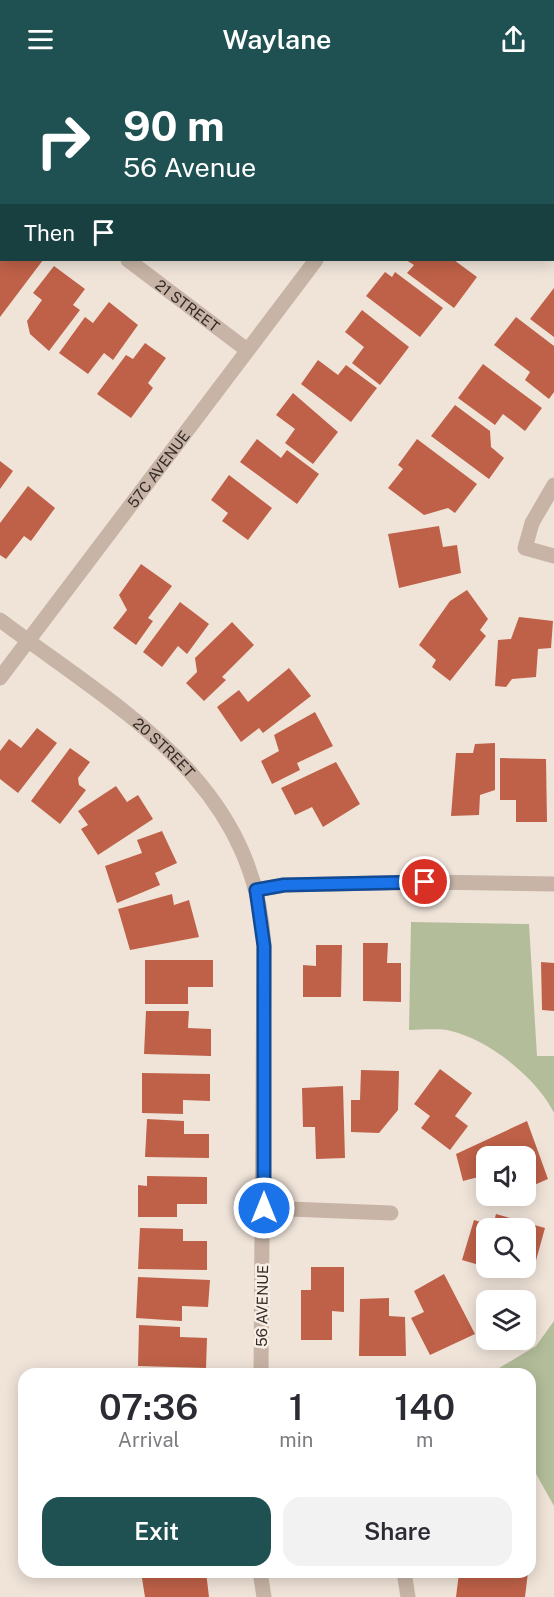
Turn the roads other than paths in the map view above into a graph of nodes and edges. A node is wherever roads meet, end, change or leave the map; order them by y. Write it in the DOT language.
graph roads {
  1 [pos="129,261"];
  2 [pos="315,261"];
  3 [pos="246,350"];
  4 [pos="554,485"];
  5 [pos="554,556"];
  6 [pos="0,620"];
  7 [pos="28,642"];
  8 [pos="0,678"];
  9 [pos="554,884"];
  10 [pos="256,890"];
  11 [pos="264,1208"];
  12 [pos="391,1213"];
  13 [pos="261,1368"];
  14 [pos="261,1578"];
  15 [pos="406,1578"];
  16 [pos="264,1597"];
  17 [pos="408,1597"];
  1 -- 3 [label="street, 21 STREET"];
  2 -- 3 [label="street, 57C AVENUE"];
  3 -- 7 [label="street, 57C AVENUE"];
  4 -- 5 [label="street"];
  6 -- 7 [label="street, 20 STREET"];
  7 -- 8 [label="street, 57C AVENUE"];
  7 -- 10 [label="street, 20 STREET"];
  9 -- 10 [label="street"];
  10 -- 11 [label="street, 56 AVENUE"];
  11 -- 12 [label="street"];
  11 -- 13 [label="street, 56 AVENUE"];
  14 -- 16 [label="street"];
  15 -- 17 [label="street"];
}
